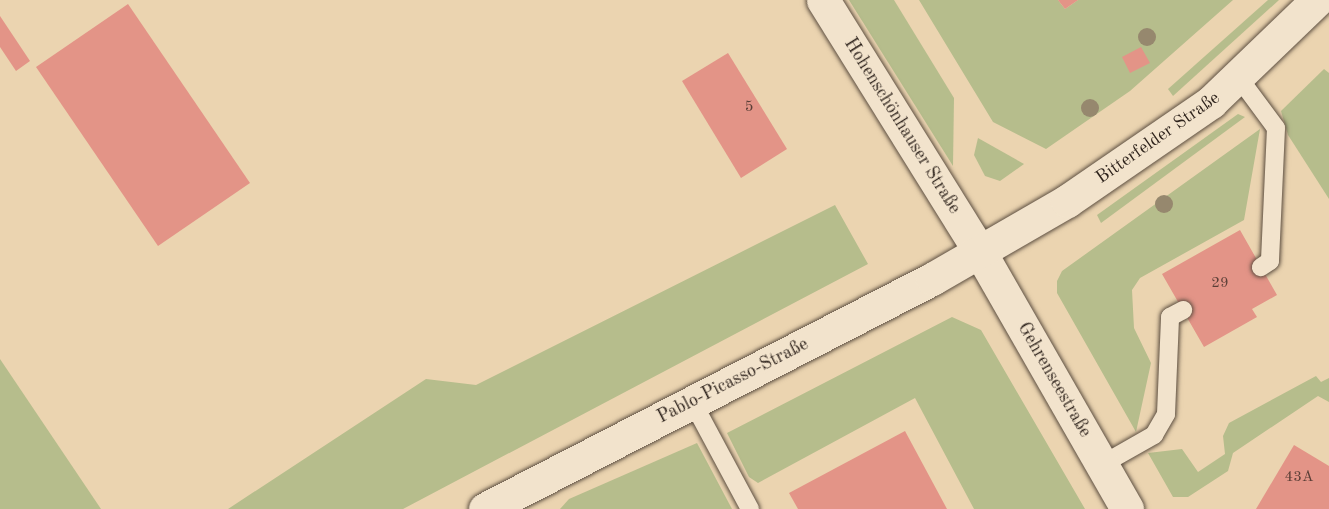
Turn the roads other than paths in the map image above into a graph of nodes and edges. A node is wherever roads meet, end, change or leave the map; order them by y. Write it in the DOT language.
graph roads {
  1 [pos="823,0"];
  2 [pos="1317,0"];
  3 [pos="1239,78"];
  4 [pos="980,252"];
  5 [pos="1261,267"];
  6 [pos="1183,310"];
  7 [pos="692,401"];
  8 [pos="1103,464"];
  9 [pos="485,509"];
  10 [pos="750,509"];
  11 [pos="1127,509"];
  1 -- 4 [label="main road, Hohenschönhauser Straße"];
  2 -- 3 [label="main road, Bitterfelder Straße"];
  3 -- 4 [label="main road, Bitterfelder Straße"];
  3 -- 5 [label="lane"];
  4 -- 7 [label="main road, Pablo-Picasso-Straße"];
  4 -- 8 [label="main road, Gehrenseestraße"];
  6 -- 8 [label="lane"];
  7 -- 9 [label="main road, Pablo-Picasso-Straße"];
  7 -- 10 [label="lane"];
  8 -- 11 [label="main road, Gehrenseestraße"];
}
